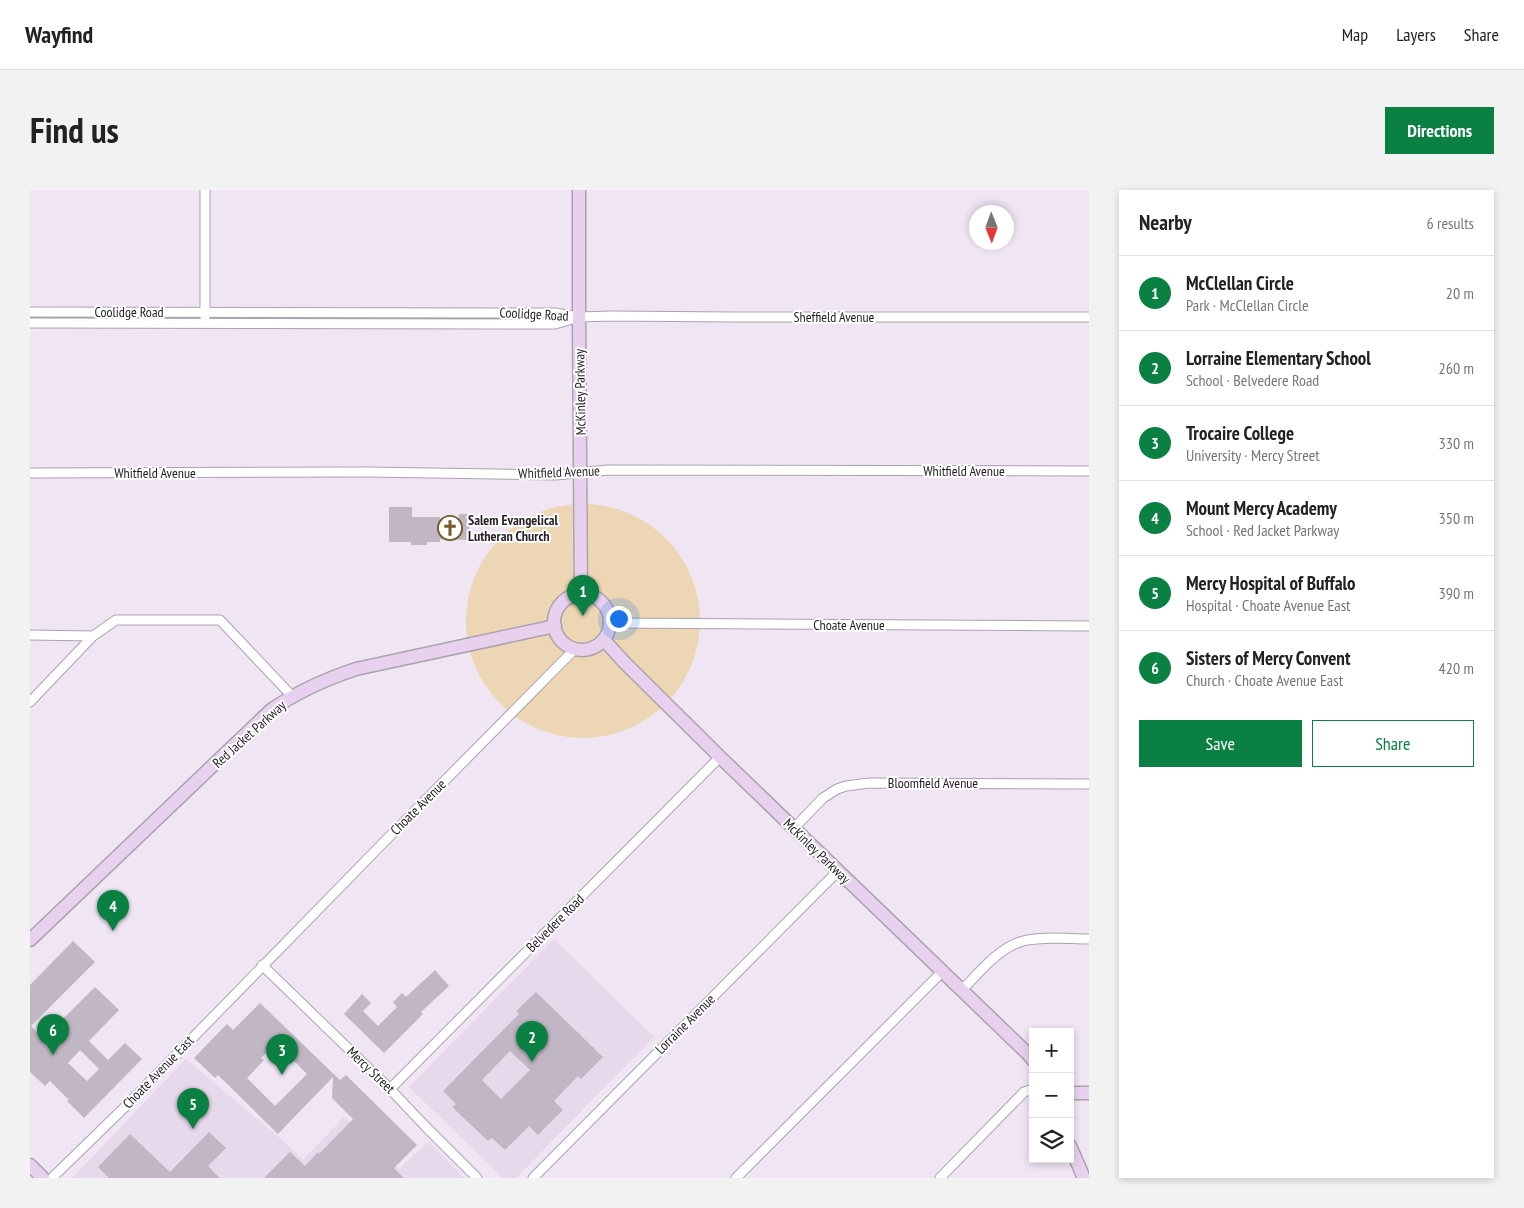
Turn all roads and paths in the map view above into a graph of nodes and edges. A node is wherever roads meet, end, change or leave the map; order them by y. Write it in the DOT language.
graph roads {
  1 [pos="205,190"];
  2 [pos="579,190"];
  3 [pos="30,312"];
  4 [pos="57,312"];
  5 [pos="205,312"];
  6 [pos="380,312"];
  7 [pos="579,317"];
  8 [pos="1089,317"];
  9 [pos="30,322"];
  10 [pos="57,323"];
  11 [pos="205,323"];
  12 [pos="380,324"];
  13 [pos="1089,471"];
  14 [pos="581,472"];
  15 [pos="30,473"];
  16 [pos="581,594"];
  17 [pos="610,623"];
  18 [pos="555,626"];
  19 [pos="1089,626"];
  20 [pos="30,635"];
  21 [pos="94,636"];
  22 [pos="604,640"];
  23 [pos="575,649"];
  24 [pos="292,696"];
  25 [pos="30,702"];
  26 [pos="720,757"];
  27 [pos="1089,784"];
  28 [pos="794,828"];
  29 [pos="838,871"];
  30 [pos="1089,939"];
  31 [pos="30,940"];
  32 [pos="262,965"];
  33 [pos="943,971"];
  34 [pos="962,990"];
  35 [pos="1029,1055"];
  36 [pos="390,1089"];
  37 [pos="1029,1090"];
  38 [pos="1074,1093"];
  39 [pos="1089,1093"];
  40 [pos="1074,1155"];
  41 [pos="30,1164"];
  42 [pos="43,1178"];
  43 [pos="52,1178"];
  44 [pos="477,1178"];
  45 [pos="533,1178"];
  46 [pos="736,1178"];
  47 [pos="940,1178"];
  48 [pos="1084,1178"];
  1 -- 5 [label="street"];
  2 -- 7 [label="street, McKinley Parkway"];
  3 -- 4 [label="street, Coolidge Road"];
  4 -- 5 [label="street, Coolidge Road"];
  4 -- 10 [label="street"];
  5 -- 6 [label="street, Coolidge Road"];
  5 -- 11 [label="street"];
  6 -- 7 [label="street, Coolidge Road"];
  6 -- 12 [label="street"];
  7 -- 8 [label="street, Sheffield Avenue"];
  7 -- 12 [label="street, Coolidge Road"];
  7 -- 14 [label="street, McKinley Parkway"];
  9 -- 10 [label="street, Coolidge Road"];
  10 -- 11 [label="street, Coolidge Road"];
  11 -- 12 [label="street, Coolidge Road"];
  13 -- 14 [label="street, Whitfield Avenue"];
  14 -- 15 [label="street, Whitfield Avenue"];
  14 -- 16 [label="street, McKinley Parkway"];
  16 -- 17 [label="street"];
  16 -- 18 [label="street"];
  17 -- 19 [label="street, Choate Avenue"];
  17 -- 22 [label="street"];
  18 -- 23 [label="street"];
  18 -- 24 [label="street, Red Jacket Parkway"];
  20 -- 21 [label="street"];
  21 -- 24 [label="street"];
  21 -- 25 [label="street"];
  22 -- 23 [label="street"];
  22 -- 26 [label="street, McKinley Parkway"];
  23 -- 32 [label="street, Choate Avenue"];
  24 -- 31 [label="street, Red Jacket Parkway"];
  26 -- 28 [label="street, McKinley Parkway"];
  26 -- 36 [label="street, Belvedere Road"];
  27 -- 28 [label="street, Bloomfield Avenue"];
  28 -- 29 [label="street, McKinley Parkway"];
  29 -- 33 [label="street, McKinley Parkway"];
  29 -- 45 [label="street, Lorraine Avenue"];
  30 -- 34 [label="street"];
  32 -- 36 [label="street, Mercy Street"];
  32 -- 43 [label="street, Choate Avenue East"];
  33 -- 34 [label="street, McKinley Parkway"];
  33 -- 46 [label="street"];
  34 -- 35 [label="street, McKinley Parkway"];
  36 -- 44 [label="street, Mercy Street"];
  37 -- 47 [label="street"];
  38 -- 39 [label="street"];
  40 -- 48 [label="street"];
  41 -- 42 [label="street"];
}
